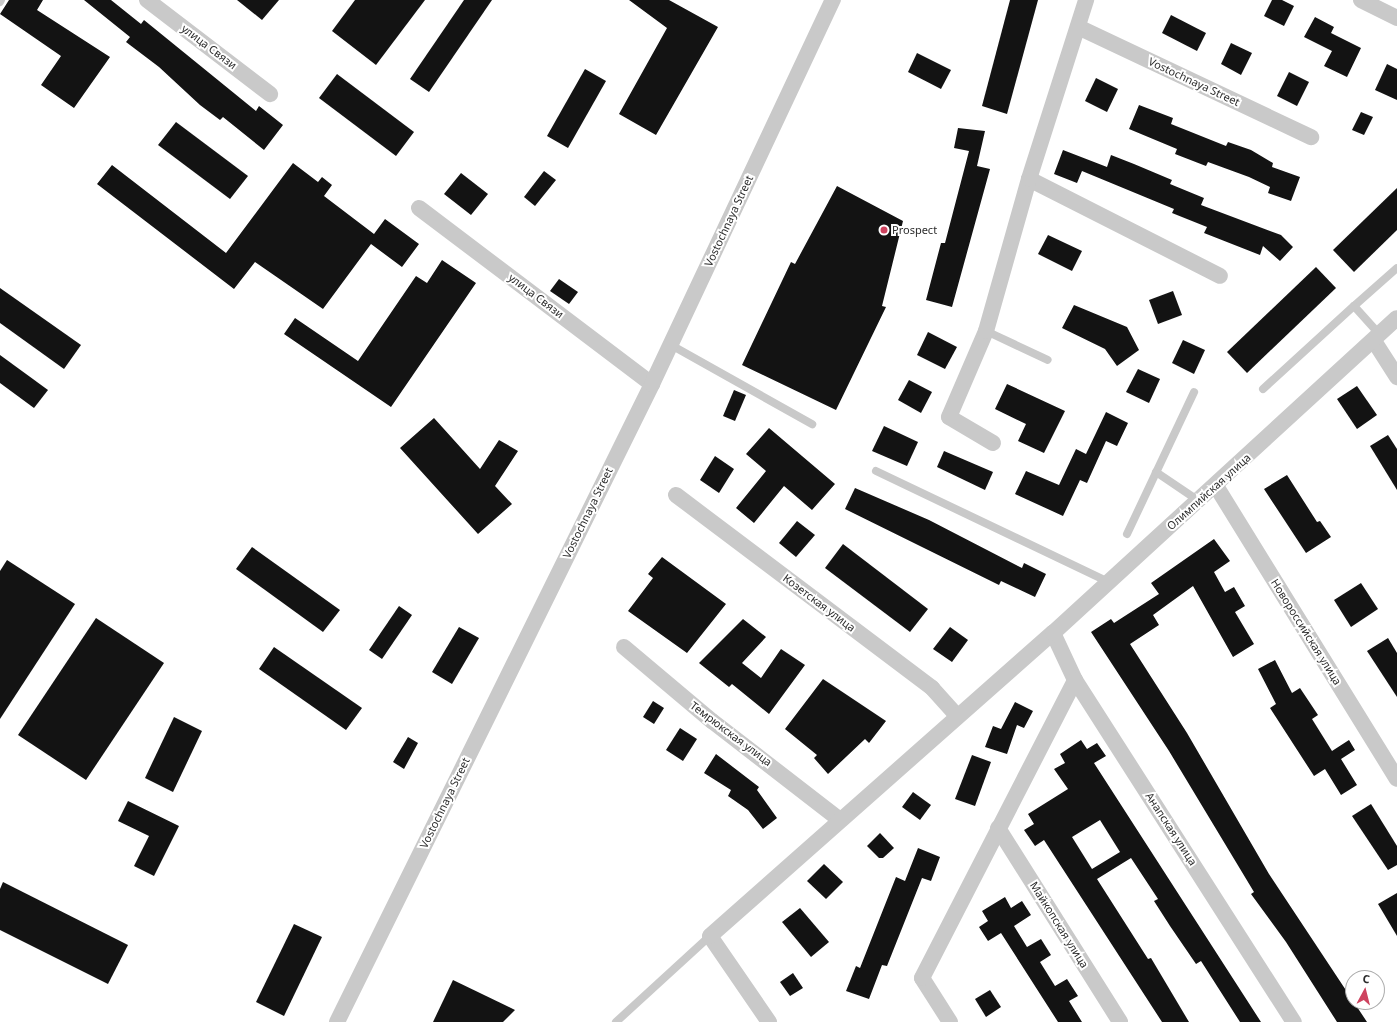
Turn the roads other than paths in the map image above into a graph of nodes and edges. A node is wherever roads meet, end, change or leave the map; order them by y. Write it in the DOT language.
graph roads {
  1 [pos="147,0"];
  2 [pos="833,0"];
  3 [pos="1086,0"];
  4 [pos="1361,0"];
  5 [pos="1397,18"];
  6 [pos="1078,27"];
  7 [pos="270,94"];
  8 [pos="1311,137"];
  9 [pos="1029,179"];
  10 [pos="419,208"];
  11 [pos="1397,268"];
  12 [pos="1220,276"];
  13 [pos="1354,306"];
  14 [pos="1397,318"];
  15 [pos="986,331"];
  16 [pos="1377,338"];
  17 [pos="671,345"];
  18 [pos="1048,360"];
  19 [pos="1397,377"];
  20 [pos="652,384"];
  21 [pos="1264,389"];
  22 [pos="1194,392"];
  23 [pos="812,424"];
  24 [pos="993,443"];
  25 [pos="876,471"];
  26 [pos="1156,472"];
  27 [pos="1216,486"];
  28 [pos="676,495"];
  29 [pos="1199,501"];
  30 [pos="1127,534"];
  31 [pos="1109,582"];
  32 [pos="1053,633"];
  33 [pos="624,647"];
  34 [pos="1075,680"];
  35 [pos="957,716"];
  36 [pos="1397,779"];
  37 [pos="840,820"];
  38 [pos="998,828"];
  39 [pos="710,936"];
  40 [pos="337,1022"];
  41 [pos="616,1022"];
  42 [pos="769,1022"];
  43 [pos="950,1022"];
  44 [pos="1120,1022"];
  45 [pos="1294,1022"];
  1 -- 7 [label="street, улица Связи"];
  2 -- 17 [label="street, Vostochnaya Street"];
  3 -- 6 [label="street"];
  4 -- 5 [label="street"];
  6 -- 8 [label="street, Vostochnaya Street"];
  6 -- 9 [label="street"];
  9 -- 12 [label="street"];
  9 -- 15 [label="street"];
  10 -- 20 [label="street, улица Связи"];
  11 -- 13 [label="lane"];
  13 -- 16 [label="lane"];
  13 -- 21 [label="lane"];
  14 -- 16 [label="street, Олимпийская улица"];
  15 -- 18 [label="lane"];
  15 -- 24 [label="street"];
  16 -- 19 [label="street"];
  16 -- 27 [label="street, Олимпийская улица"];
  17 -- 20 [label="street, Vostochnaya Street"];
  17 -- 23 [label="lane"];
  20 -- 40 [label="street, Vostochnaya Street"];
  22 -- 26 [label="lane"];
  25 -- 31 [label="lane"];
  26 -- 29 [label="lane"];
  26 -- 30 [label="lane"];
  27 -- 29 [label="street, Олимпийская улица"];
  27 -- 36 [label="street, Новороссийская улица"];
  28 -- 35 [label="street, Козетская улица"];
  29 -- 31 [label="street, Олимпийская улица"];
  31 -- 32 [label="street, Олимпийская улица"];
  32 -- 34 [label="street, Анапская улица"];
  32 -- 35 [label="street, Олимпийская улица"];
  33 -- 37 [label="street, Темрюкская улица"];
  34 -- 38 [label="street"];
  34 -- 45 [label="street, Анапская улица"];
  35 -- 37 [label="street, Олимпийская улица"];
  37 -- 39 [label="street, Олимпийская улица"];
  38 -- 43 [label="street"];
  38 -- 44 [label="street, Майкопская улица"];
  39 -- 41 [label="lane"];
  39 -- 42 [label="street"];
}
